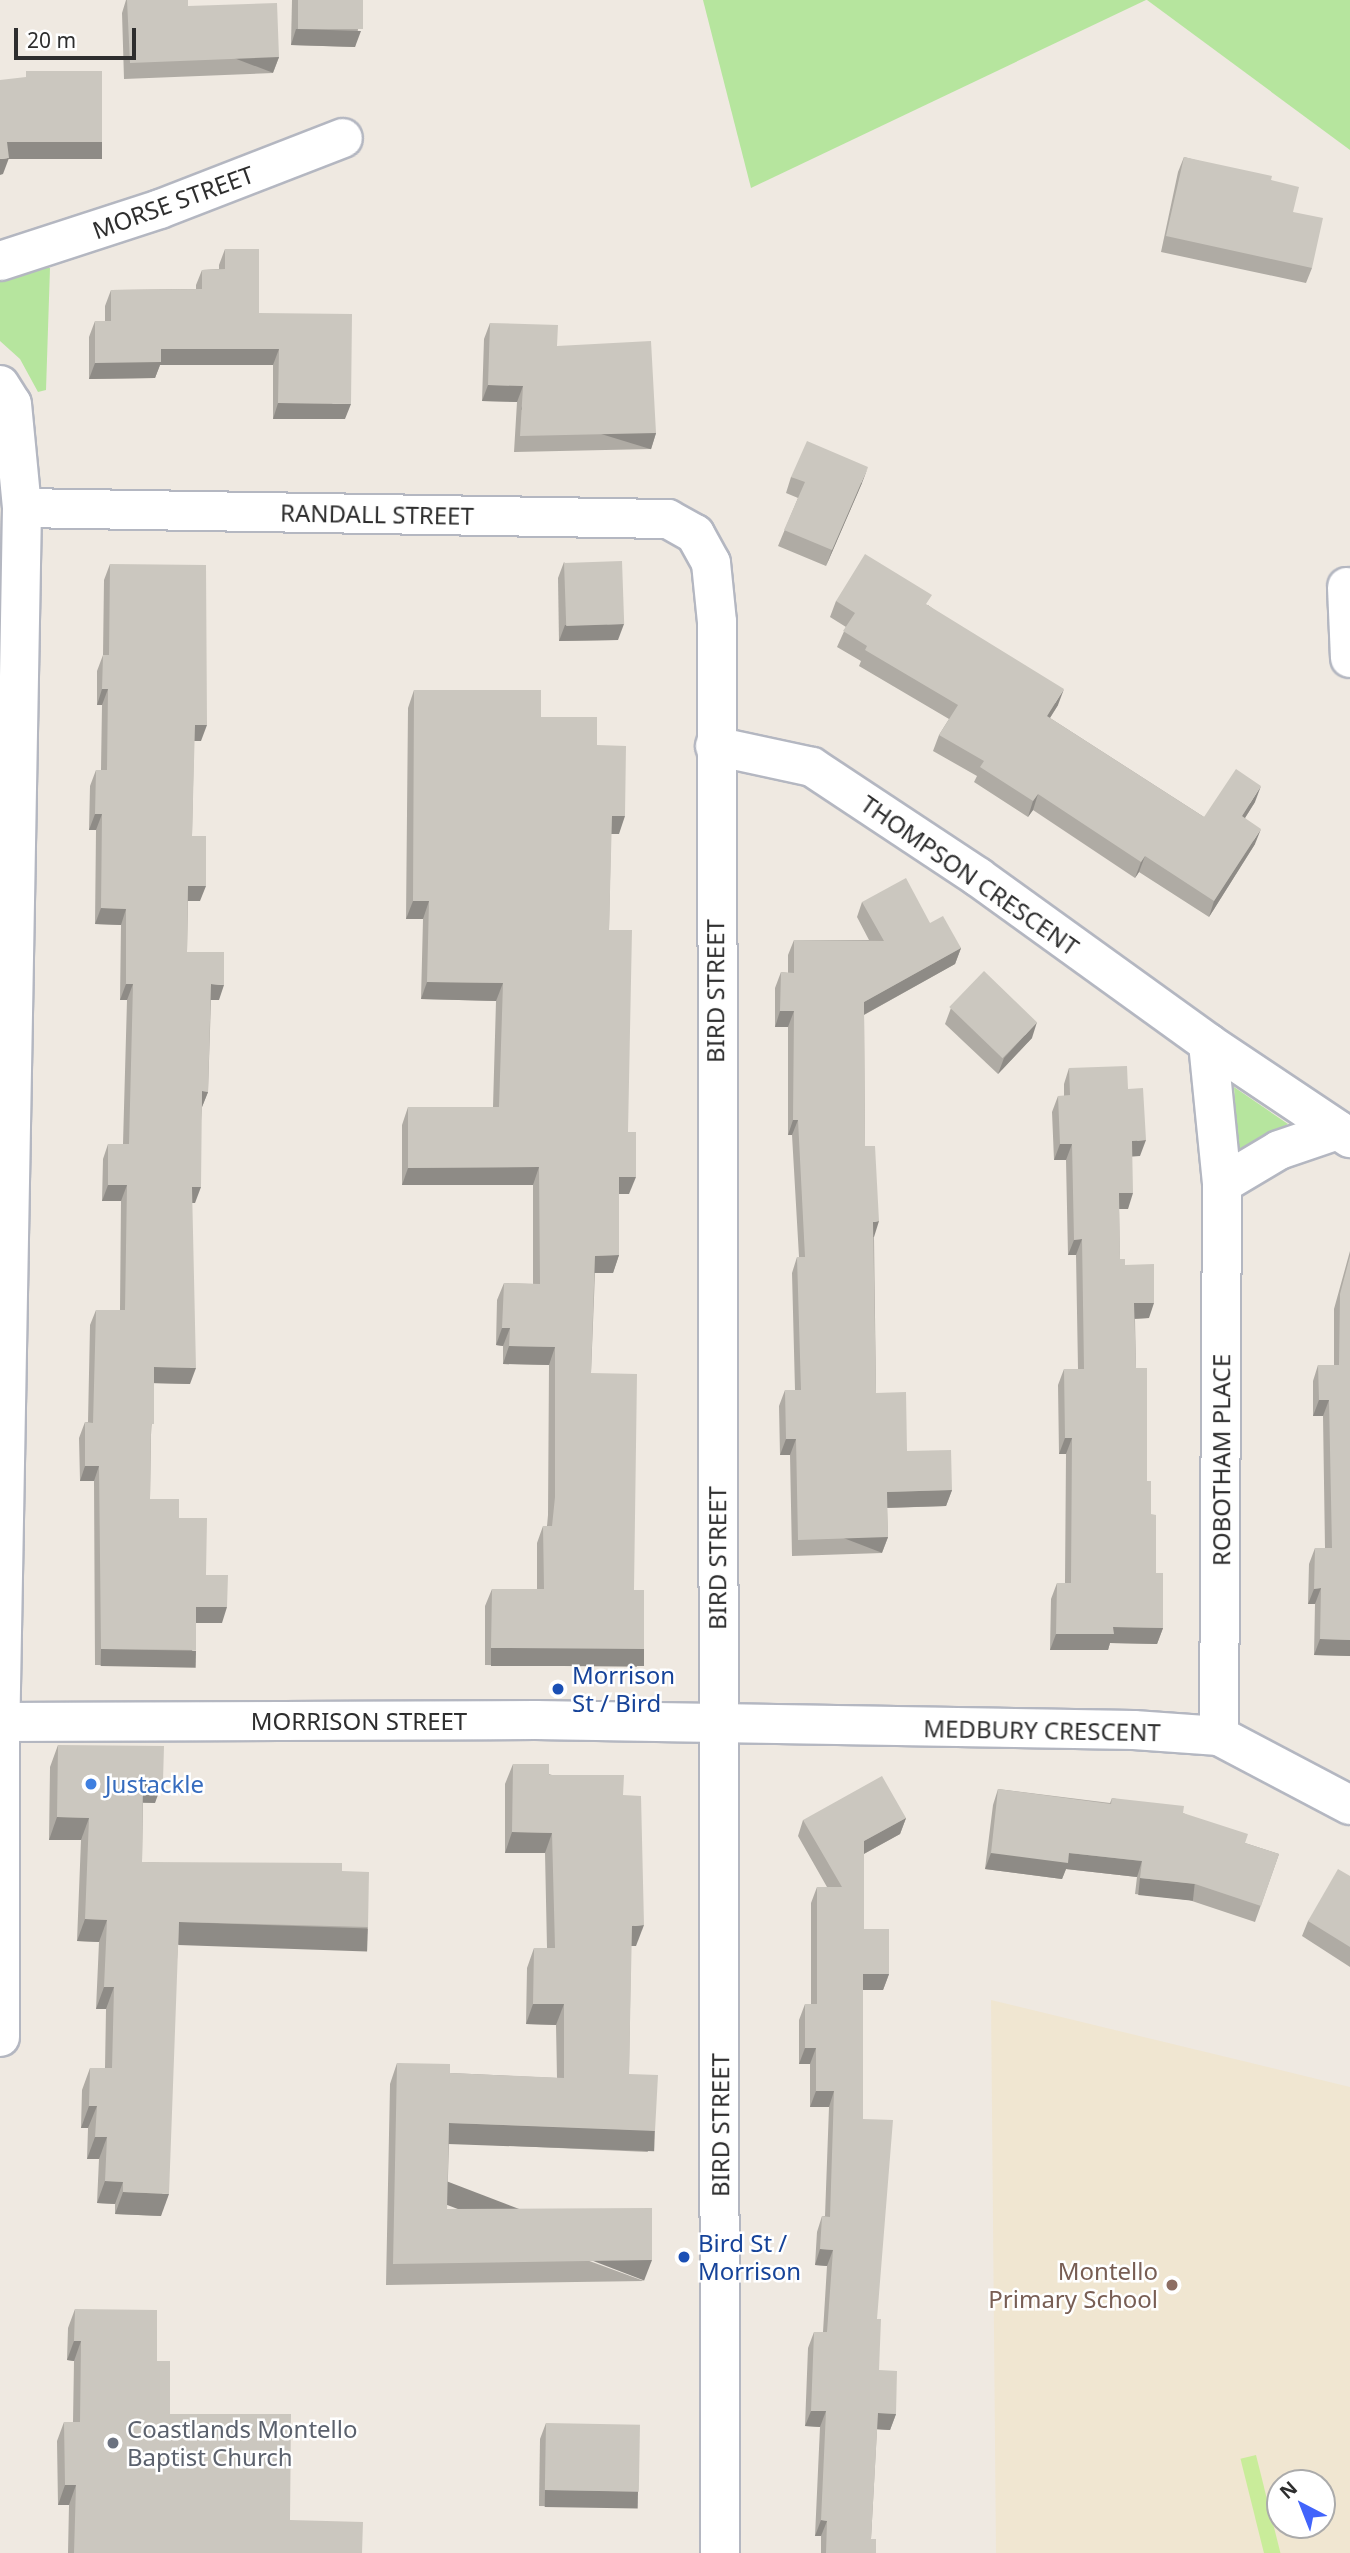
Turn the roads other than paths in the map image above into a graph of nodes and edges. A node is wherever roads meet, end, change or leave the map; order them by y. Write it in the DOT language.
graph roads {
  1 [pos="343,138"];
  2 [pos="0,261"];
  3 [pos="6,395"];
  4 [pos="22,509"];
  5 [pos="711,563"];
  6 [pos="1347,587"];
  7 [pos="1350,658"];
  8 [pos="715,746"];
  9 [pos="1208,1043"];
  10 [pos="1344,1134"];
  11 [pos="1223,1184"];
  12 [pos="1,1722"];
  13 [pos="718,1725"];
  14 [pos="1219,1736"];
  15 [pos="1350,1805"];
  16 [pos="0,2037"];
  17 [pos="720,2553"];
  1 -- 2 [label="street, MORSE STREET"];
  3 -- 4 [label="street"];
  4 -- 5 [label="street, RANDALL STREET"];
  4 -- 12 [label="street"];
  5 -- 8 [label="street, BIRD STREET"];
  6 -- 7 [label="street"];
  8 -- 9 [label="street, THOMPSON CRESCENT"];
  8 -- 13 [label="street, BIRD STREET"];
  9 -- 10 [label="street, THOMPSON CRESCENT"];
  9 -- 11 [label="street, ROBOTHAM PLACE"];
  10 -- 11 [label="street"];
  11 -- 14 [label="street, ROBOTHAM PLACE"];
  12 -- 13 [label="street, MORRISON STREET"];
  12 -- 16 [label="street"];
  13 -- 14 [label="street, MEDBURY CRESCENT"];
  13 -- 17 [label="street, BIRD STREET"];
  14 -- 15 [label="street, MEDBURY CRESCENT"];
}
